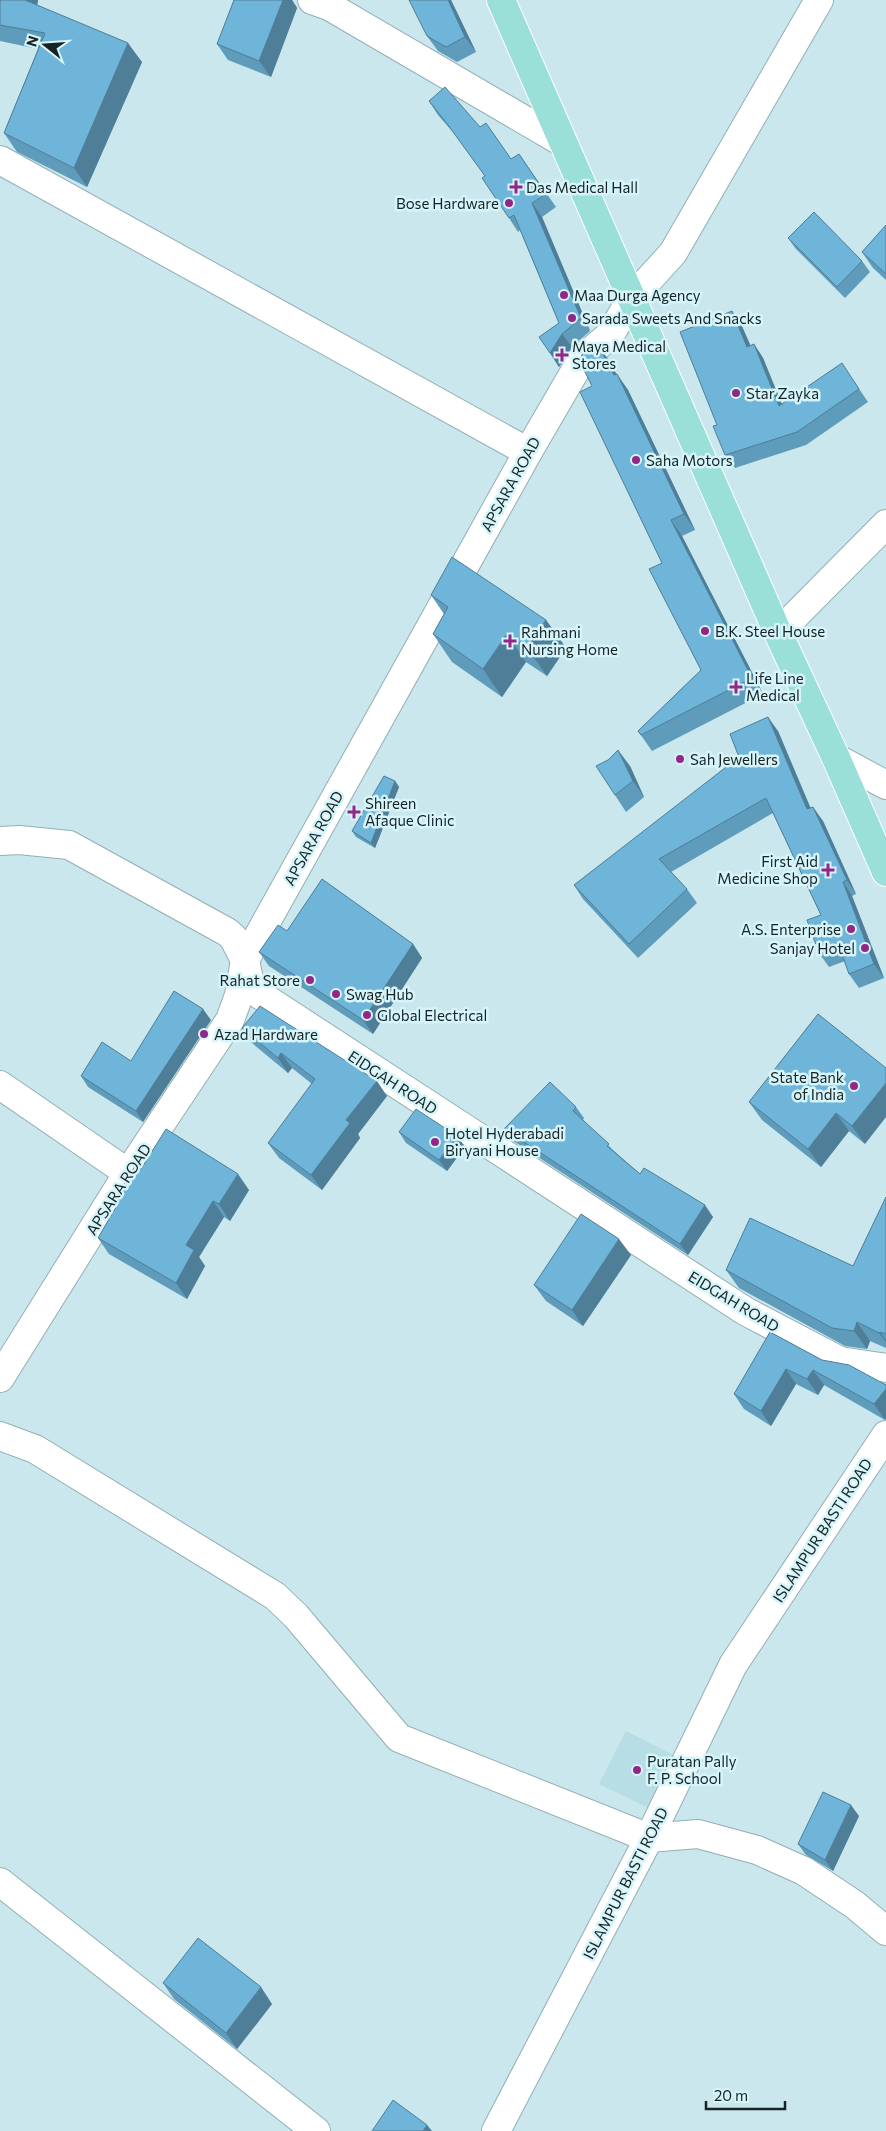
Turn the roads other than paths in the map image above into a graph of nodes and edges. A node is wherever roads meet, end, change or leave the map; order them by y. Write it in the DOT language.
graph roads {
  1 [pos="312,0"];
  2 [pos="501,0"];
  3 [pos="818,0"];
  4 [pos="562,142"];
  5 [pos="0,160"];
  6 [pos="631,299"];
  7 [pos="528,452"];
  8 [pos="886,524"];
  9 [pos="778,633"];
  10 [pos="836,758"];
  11 [pos="886,785"];
  12 [pos="0,841"];
  13 [pos="886,872"];
  14 [pos="245,960"];
  15 [pos="0,1085"];
  16 [pos="128,1172"];
  17 [pos="886,1368"];
  18 [pos="0,1378"];
  19 [pos="886,1435"];
  20 [pos="0,1436"];
  21 [pos="649,1838"];
  22 [pos="0,1882"];
  23 [pos="886,1931"];
  24 [pos="505,2128"];
  25 [pos="316,2131"];
  1 -- 4 [label="street"];
  2 -- 4 [label="main road"];
  3 -- 6 [label="street, APSARA ROAD"];
  4 -- 6 [label="main road"];
  5 -- 7 [label="street"];
  6 -- 7 [label="street, APSARA ROAD"];
  6 -- 9 [label="main road"];
  7 -- 14 [label="street, APSARA ROAD"];
  8 -- 9 [label="street"];
  9 -- 10 [label="main road"];
  10 -- 11 [label="street"];
  10 -- 13 [label="main road"];
  12 -- 14 [label="street, EIDGAH ROAD"];
  14 -- 16 [label="street, APSARA ROAD"];
  14 -- 17 [label="street, EIDGAH ROAD"];
  15 -- 16 [label="street"];
  16 -- 18 [label="street, APSARA ROAD"];
  19 -- 21 [label="street, ISLAMPUR BASTI ROAD"];
  20 -- 21 [label="street"];
  21 -- 23 [label="street"];
  21 -- 24 [label="street, ISLAMPUR BASTI ROAD"];
  22 -- 25 [label="street"];
}
